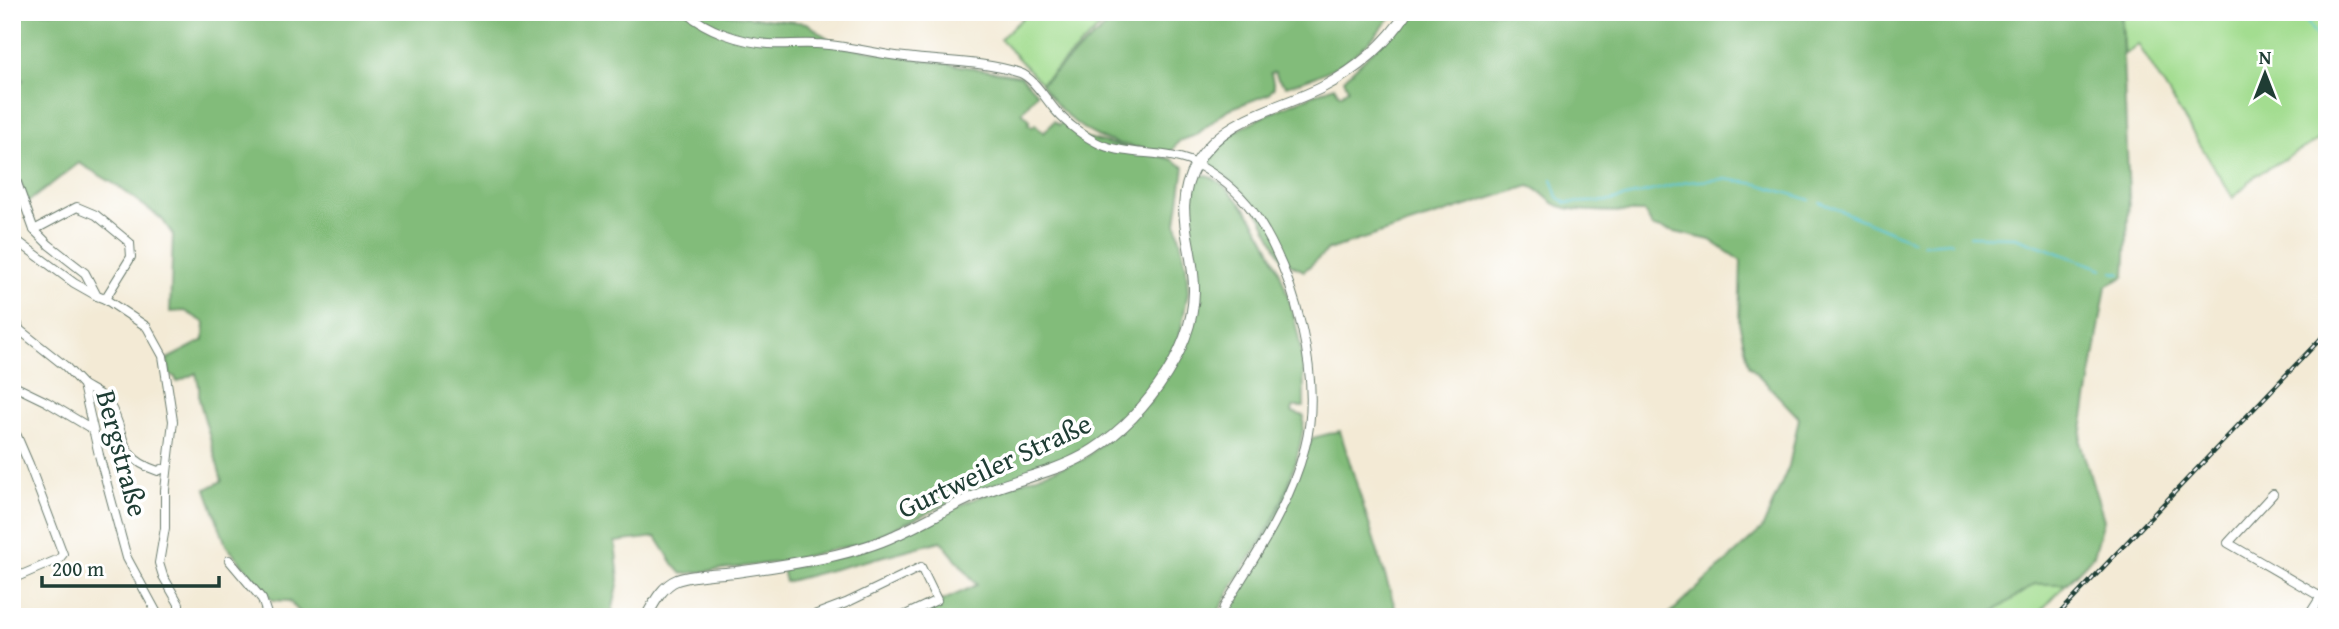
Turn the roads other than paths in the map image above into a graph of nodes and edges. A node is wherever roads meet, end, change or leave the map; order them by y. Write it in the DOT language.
graph roads {
  1 [pos="686,12"];
  2 [pos="1407,12"];
  3 [pos="1197,164"];
  4 [pos="12,169"];
  5 [pos="34,230"];
  6 [pos="12,237"];
  7 [pos="101,297"];
  8 [pos="12,314"];
  9 [pos="16,326"];
  10 [pos="12,385"];
  11 [pos="83,385"];
  12 [pos="92,429"];
  13 [pos="12,430"];
  14 [pos="162,468"];
  15 [pos="2273,494"];
  16 [pos="229,561"];
  17 [pos="12,579"];
  18 [pos="2327,587"];
  19 [pos="2320,597"];
  20 [pos="159,617"];
  21 [pos="178,617"];
  22 [pos="268,617"];
  23 [pos="646,617"];
  24 [pos="809,617"];
  25 [pos="901,617"];
  26 [pos="1221,617"];
  27 [pos="2308,617"];
  1 -- 3 [label="street"];
  2 -- 3 [label="main road, Gurtweiler Straße"];
  3 -- 23 [label="main road, Gurtweiler Straße"];
  3 -- 26 [label="street"];
  4 -- 5 [label="street"];
  5 -- 7 [label="street"];
  5 -- 7 [label="street"];
  6 -- 7 [label="street"];
  7 -- 21 [label="street"];
  8 -- 9 [label="street"];
  9 -- 11 [label="street, Bergstraße"];
  10 -- 12 [label="street"];
  11 -- 12 [label="street, Bergstraße"];
  11 -- 14 [label="street"];
  12 -- 20 [label="street, Bergstraße"];
  13 -- 17 [label="street"];
  15 -- 19 [label="street"];
  16 -- 22 [label="street"];
  18 -- 19 [label="street"];
  19 -- 27 [label="street"];
  24 -- 25 [label="street"];
}
